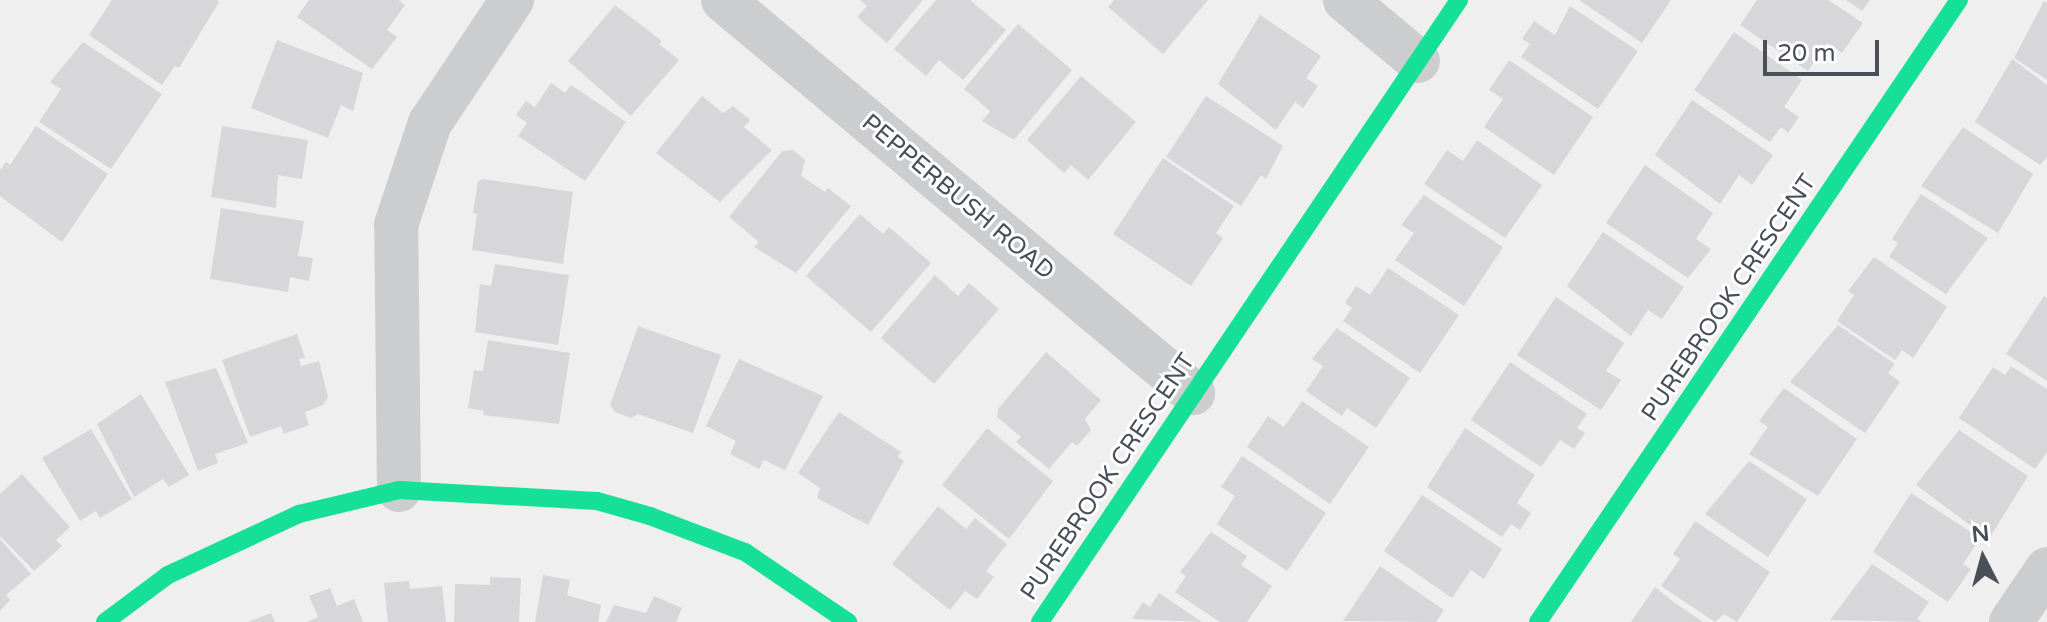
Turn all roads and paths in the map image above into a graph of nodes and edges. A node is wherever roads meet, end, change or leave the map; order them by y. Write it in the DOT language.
graph roads {
  1 [pos="512,0"];
  2 [pos="723,0"];
  3 [pos="1345,0"];
  4 [pos="1459,0"];
  5 [pos="1959,0"];
  6 [pos="1418,61"];
  7 [pos="1193,393"];
  8 [pos="399,490"];
  9 [pos="2047,569"];
  10 [pos="105,622"];
  11 [pos="848,622"];
  12 [pos="1040,622"];
  13 [pos="1538,622"];
  14 [pos="2011,622"];
  1 -- 8 [label="street"];
  2 -- 7 [label="street, PEPPERBUSH ROAD"];
  3 -- 6 [label="street"];
  4 -- 6 [label="street, PUREBROOK CRESCENT"];
  5 -- 13 [label="street, PUREBROOK CRESCENT"];
  6 -- 7 [label="street, PUREBROOK CRESCENT"];
  7 -- 12 [label="street, PUREBROOK CRESCENT"];
  8 -- 10 [label="street"];
  8 -- 11 [label="street"];
  9 -- 14 [label="street"];
}
